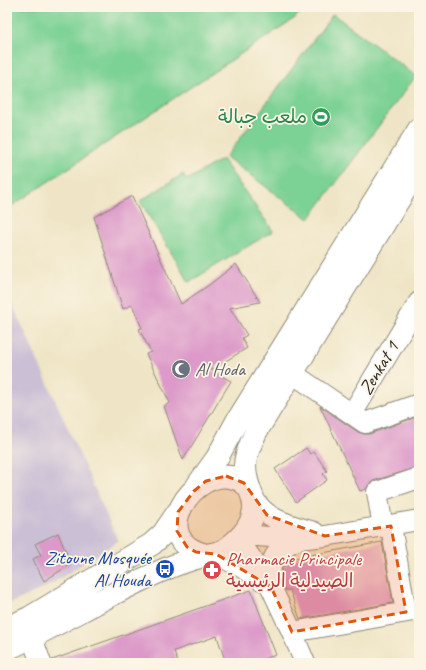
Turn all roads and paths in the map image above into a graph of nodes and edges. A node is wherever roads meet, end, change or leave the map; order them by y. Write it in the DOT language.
graph roads {
  1 [pos="419,129"];
  2 [pos="416,178"];
  3 [pos="419,302"];
  4 [pos="292,373"];
  5 [pos="419,404"];
  6 [pos="352,414"];
  7 [pos="419,478"];
  8 [pos="194,491"];
  9 [pos="252,495"];
  10 [pos="178,512"];
  11 [pos="419,520"];
  12 [pos="387,526"];
  13 [pos="325,536"];
  14 [pos="239,537"];
  15 [pos="300,539"];
  16 [pos="211,554"];
  17 [pos="271,587"];
  18 [pos="413,611"];
  19 [pos="7,628"];
  20 [pos="292,632"];
  21 [pos="32,638"];
  22 [pos="7,649"];
  23 [pos="300,662"];
  24 [pos="41,663"];
  1 -- 8 [label="main road"];
  2 -- 4 [label="main road"];
  3 -- 6 [label="street, Zenkat 1"];
  4 -- 6 [label="street"];
  4 -- 9 [label="main road"];
  5 -- 6 [label="street"];
  7 -- 12 [label="street"];
  8 -- 9 [label="main road"];
  8 -- 10 [label="main road"];
  9 -- 13 [label="street"];
  9 -- 14 [label="main road"];
  10 -- 16 [label="main road"];
  10 -- 19 [label="main road"];
  11 -- 12 [label="street"];
  12 -- 13 [label="street"];
  12 -- 18 [label="street"];
  13 -- 15 [label="street"];
  14 -- 15 [label="street"];
  14 -- 16 [label="main road"];
  14 -- 17 [label="street"];
  15 -- 17 [label="street"];
  16 -- 17 [label="street"];
  16 -- 21 [label="main road"];
  17 -- 20 [label="street"];
  18 -- 20 [label="street"];
  20 -- 23 [label="street"];
  21 -- 22 [label="main road"];
  21 -- 24 [label="street"];
}
